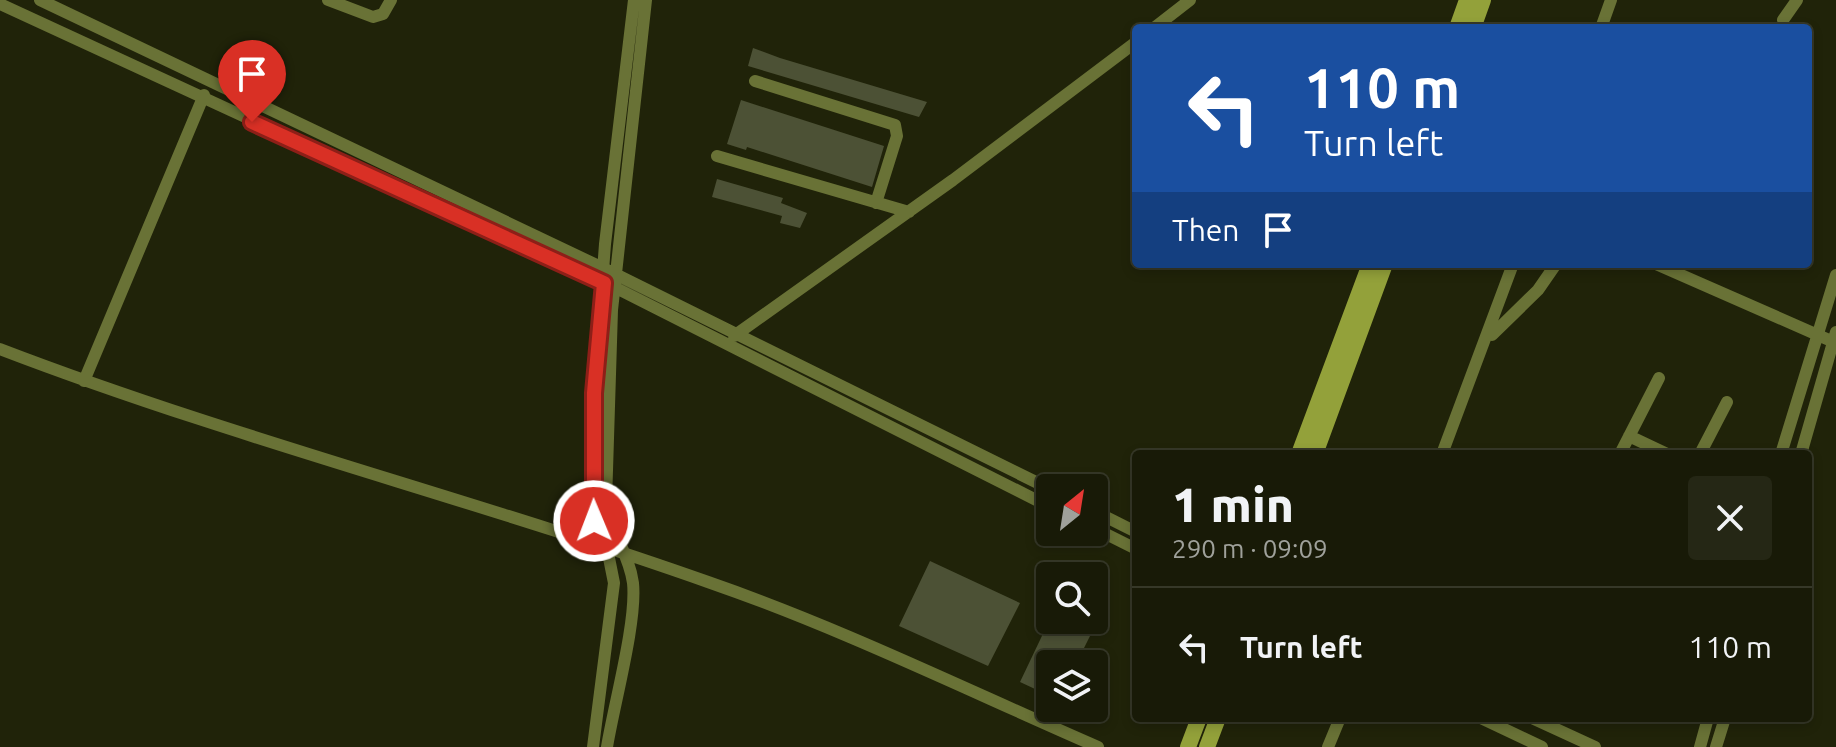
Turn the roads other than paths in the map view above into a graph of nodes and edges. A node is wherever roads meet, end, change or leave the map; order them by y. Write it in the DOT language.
graph roads {
  1 [pos="40,0"];
  2 [pos="328,0"];
  3 [pos="391,0"];
  4 [pos="634,0"];
  5 [pos="646,0"];
  6 [pos="1190,0"];
  7 [pos="1467,0"];
  8 [pos="1483,0"];
  9 [pos="1611,0"];
  10 [pos="1797,0"];
  11 [pos="0,4"];
  12 [pos="1783,20"];
  13 [pos="1159,24"];
  14 [pos="1458,24"];
  15 [pos="1474,24"];
  16 [pos="1602,24"];
  17 [pos="1132,45"];
  18 [pos="210,81"];
  19 [pos="755,81"];
  20 [pos="203,99"];
  21 [pos="717,156"];
  22 [pos="876,203"];
  23 [pos="909,212"];
  24 [pos="1369,268"];
  25 [pos="1384,268"];
  26 [pos="1512,268"];
  27 [pos="1553,268"];
  28 [pos="1683,269"];
  29 [pos="1836,275"];
  30 [pos="610,279"];
  31 [pos="737,334"];
  32 [pos="1816,335"];
  33 [pos="1835,339"];
  34 [pos="1487,340"];
  35 [pos="725,343"];
  36 [pos="0,349"];
  37 [pos="1659,378"];
  38 [pos="84,381"];
  39 [pos="1727,402"];
  40 [pos="1629,436"];
  41 [pos="1300,450"];
  42 [pos="1316,450"];
  43 [pos="1444,450"];
  44 [pos="1622,450"];
  45 [pos="1659,450"];
  46 [pos="1702,450"];
  47 [pos="1782,450"];
  48 [pos="1802,450"];
  49 [pos="1036,482"];
  50 [pos="1036,500"];
  51 [pos="1108,518"];
  52 [pos="1132,530"];
  53 [pos="1108,535"];
  54 [pos="1132,547"];
  55 [pos="607,548"];
  56 [pos="627,554"];
  57 [pos="1197,722"];
  58 [pos="1216,722"];
  59 [pos="1338,722"];
  60 [pos="1489,722"];
  61 [pos="1541,722"];
  62 [pos="1707,722"];
  63 [pos="1724,722"];
  64 [pos="593,747"];
  65 [pos="607,747"];
  66 [pos="1098,747"];
  67 [pos="1188,747"];
  68 [pos="1207,747"];
  69 [pos="1328,747"];
  70 [pos="1542,747"];
  71 [pos="1595,747"];
  72 [pos="1700,747"];
  73 [pos="1716,747"];
  1 -- 18 [label="street"];
  2 -- 3 [label="street"];
  4 -- 30 [label="street"];
  5 -- 30 [label="street"];
  6 -- 13 [label="street"];
  7 -- 14 [label="main road"];
  8 -- 15 [label="main road"];
  9 -- 16 [label="street"];
  10 -- 12 [label="street"];
  11 -- 20 [label="street"];
  17 -- 23 [label="street"];
  18 -- 20 [label="street"];
  18 -- 30 [label="street"];
  19 -- 22 [label="street"];
  20 -- 30 [label="street"];
  20 -- 38 [label="street"];
  21 -- 22 [label="street"];
  22 -- 23 [label="street"];
  23 -- 31 [label="street"];
  24 -- 41 [label="main road"];
  25 -- 42 [label="main road"];
  26 -- 34 [label="street"];
  27 -- 34 [label="street"];
  28 -- 32 [label="street"];
  29 -- 32 [label="street"];
  30 -- 31 [label="street"];
  30 -- 35 [label="street"];
  30 -- 55 [label="street"];
  30 -- 56 [label="street"];
  31 -- 35 [label="street"];
  31 -- 49 [label="street"];
  32 -- 33 [label="street"];
  32 -- 47 [label="street"];
  33 -- 48 [label="street"];
  34 -- 43 [label="street"];
  35 -- 50 [label="street"];
  36 -- 38 [label="street"];
  37 -- 40 [label="street"];
  38 -- 55 [label="street"];
  39 -- 46 [label="street"];
  40 -- 44 [label="street"];
  40 -- 45 [label="street"];
  51 -- 52 [label="street"];
  53 -- 54 [label="street"];
  55 -- 56 [label="street"];
  55 -- 64 [label="street"];
  56 -- 65 [label="street"];
  56 -- 66 [label="street"];
  57 -- 67 [label="main road"];
  58 -- 68 [label="main road"];
  59 -- 69 [label="street"];
  60 -- 70 [label="street"];
  61 -- 71 [label="street"];
  62 -- 72 [label="street"];
  63 -- 73 [label="street"];
}
